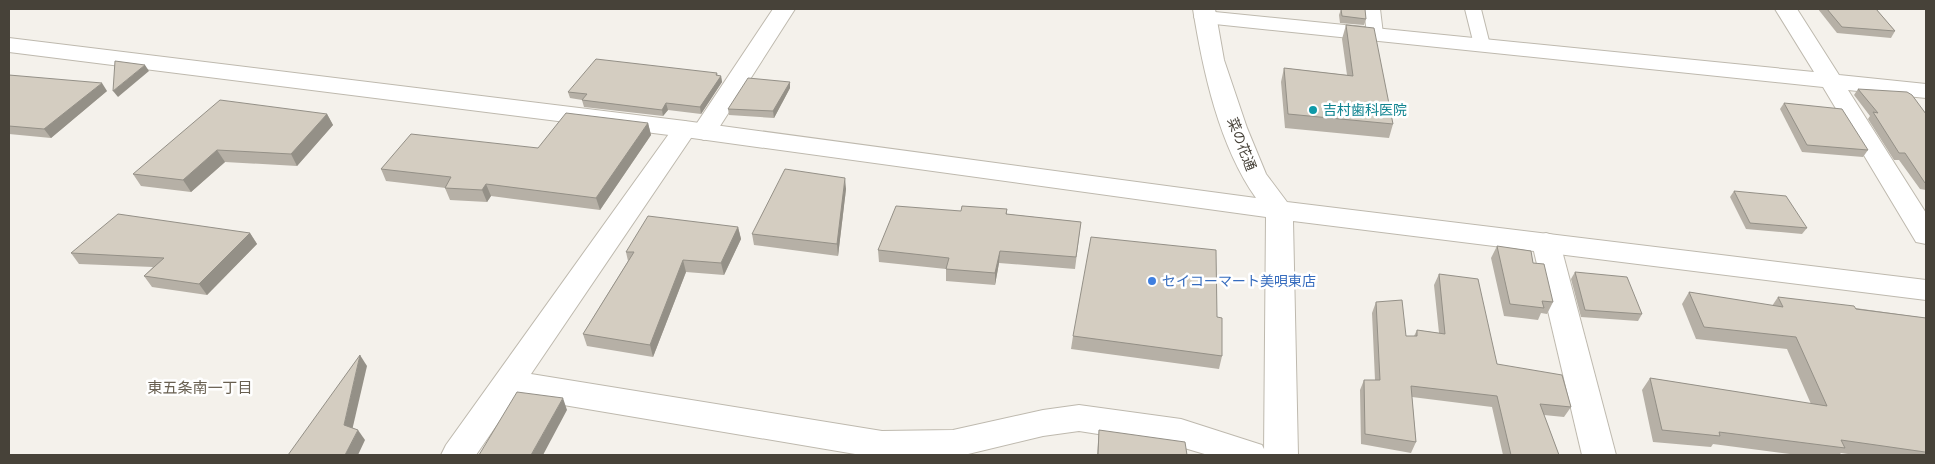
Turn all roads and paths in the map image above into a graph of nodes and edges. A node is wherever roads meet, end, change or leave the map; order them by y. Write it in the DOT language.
graph roads {
  1 [pos="784,9"];
  2 [pos="1372,9"];
  3 [pos="1473,9"];
  4 [pos="1786,9"];
  5 [pos="1205,13"];
  6 [pos="1375,34"];
  7 [pos="9,45"];
  8 [pos="1482,45"];
  9 [pos="1829,81"];
  10 [pos="1926,91"];
  11 [pos="694,130"];
  12 [pos="1279,210"];
  13 [pos="1926,235"];
  14 [pos="1546,243"];
  15 [pos="1926,290"];
  16 [pos="508,383"];
  17 [pos="458,455"];
  18 [pos="1250,455"];
  19 [pos="1281,455"];
  20 [pos="1599,455"];
  1 -- 11 [label="street"];
  2 -- 6 [label="lane"];
  3 -- 8 [label="lane"];
  4 -- 9 [label="street"];
  5 -- 6 [label="street"];
  5 -- 12 [label="street, 菜の花通"];
  6 -- 8 [label="street"];
  7 -- 11 [label="street"];
  8 -- 9 [label="street"];
  9 -- 10 [label="street"];
  9 -- 13 [label="street"];
  11 -- 12 [label="street"];
  11 -- 16 [label="street"];
  12 -- 14 [label="street"];
  12 -- 19 [label="street"];
  14 -- 15 [label="street"];
  14 -- 20 [label="street"];
  16 -- 17 [label="street"];
  16 -- 18 [label="street"];
}
